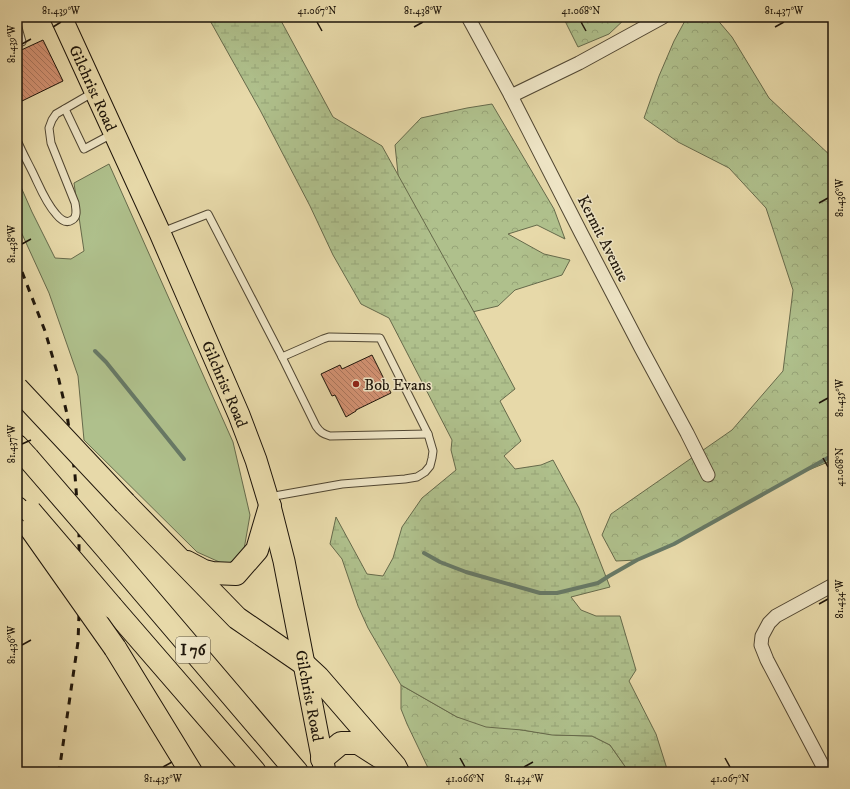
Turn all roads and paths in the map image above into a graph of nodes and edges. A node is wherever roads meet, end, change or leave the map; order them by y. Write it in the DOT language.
graph roads {
  1 [pos="61,17"];
  2 [pos="468,17"];
  3 [pos="663,17"];
  4 [pos="17,24"];
  5 [pos="22,42"];
  6 [pos="96,91"];
  7 [pos="511,96"];
  8 [pos="65,109"];
  9 [pos="115,132"];
  10 [pos="17,140"];
  11 [pos="160,233"];
  12 [pos="282,357"];
  13 [pos="17,388"];
  14 [pos="428,434"];
  15 [pos="23,452"];
  16 [pos="708,475"];
  17 [pos="269,502"];
  18 [pos="24,511"];
  19 [pos="176,555"];
  20 [pos="833,585"];
  21 [pos="304,664"];
  22 [pos="323,765"];
  23 [pos="396,769"];
  24 [pos="191,772"];
  25 [pos="255,772"];
  26 [pos="297,772"];
  27 [pos="826,772"];
  1 -- 6 [label="main road, Gilchrist Road"];
  2 -- 7 [label="street, Kermit Avenue"];
  3 -- 7 [label="street"];
  4 -- 5 [label="lane"];
  6 -- 8 [label="lane"];
  6 -- 9 [label="main road, Gilchrist Road"];
  7 -- 16 [label="street, Kermit Avenue"];
  8 -- 9 [label="lane"];
  8 -- 10 [label="lane"];
  9 -- 11 [label="main road, Gilchrist Road"];
  11 -- 12 [label="lane"];
  11 -- 17 [label="main road, Gilchrist Road"];
  12 -- 14 [label="lane"];
  12 -- 14 [label="lane"];
  13 -- 19 [label="highway, bridge"];
  14 -- 17 [label="lane"];
  15 -- 26 [label="highway, I 76, bridge"];
  17 -- 19 [label="highway"];
  17 -- 21 [label="main road, Gilchrist Road"];
  18 -- 24 [label="highway, bridge"];
  18 -- 25 [label="highway, I 76, bridge"];
  19 -- 21 [label="highway"];
  20 -- 27 [label="street"];
  21 -- 22 [label="main road, Gilchrist Road"];
  21 -- 23 [label="highway"];
  22 -- 23 [label="highway"];
}
